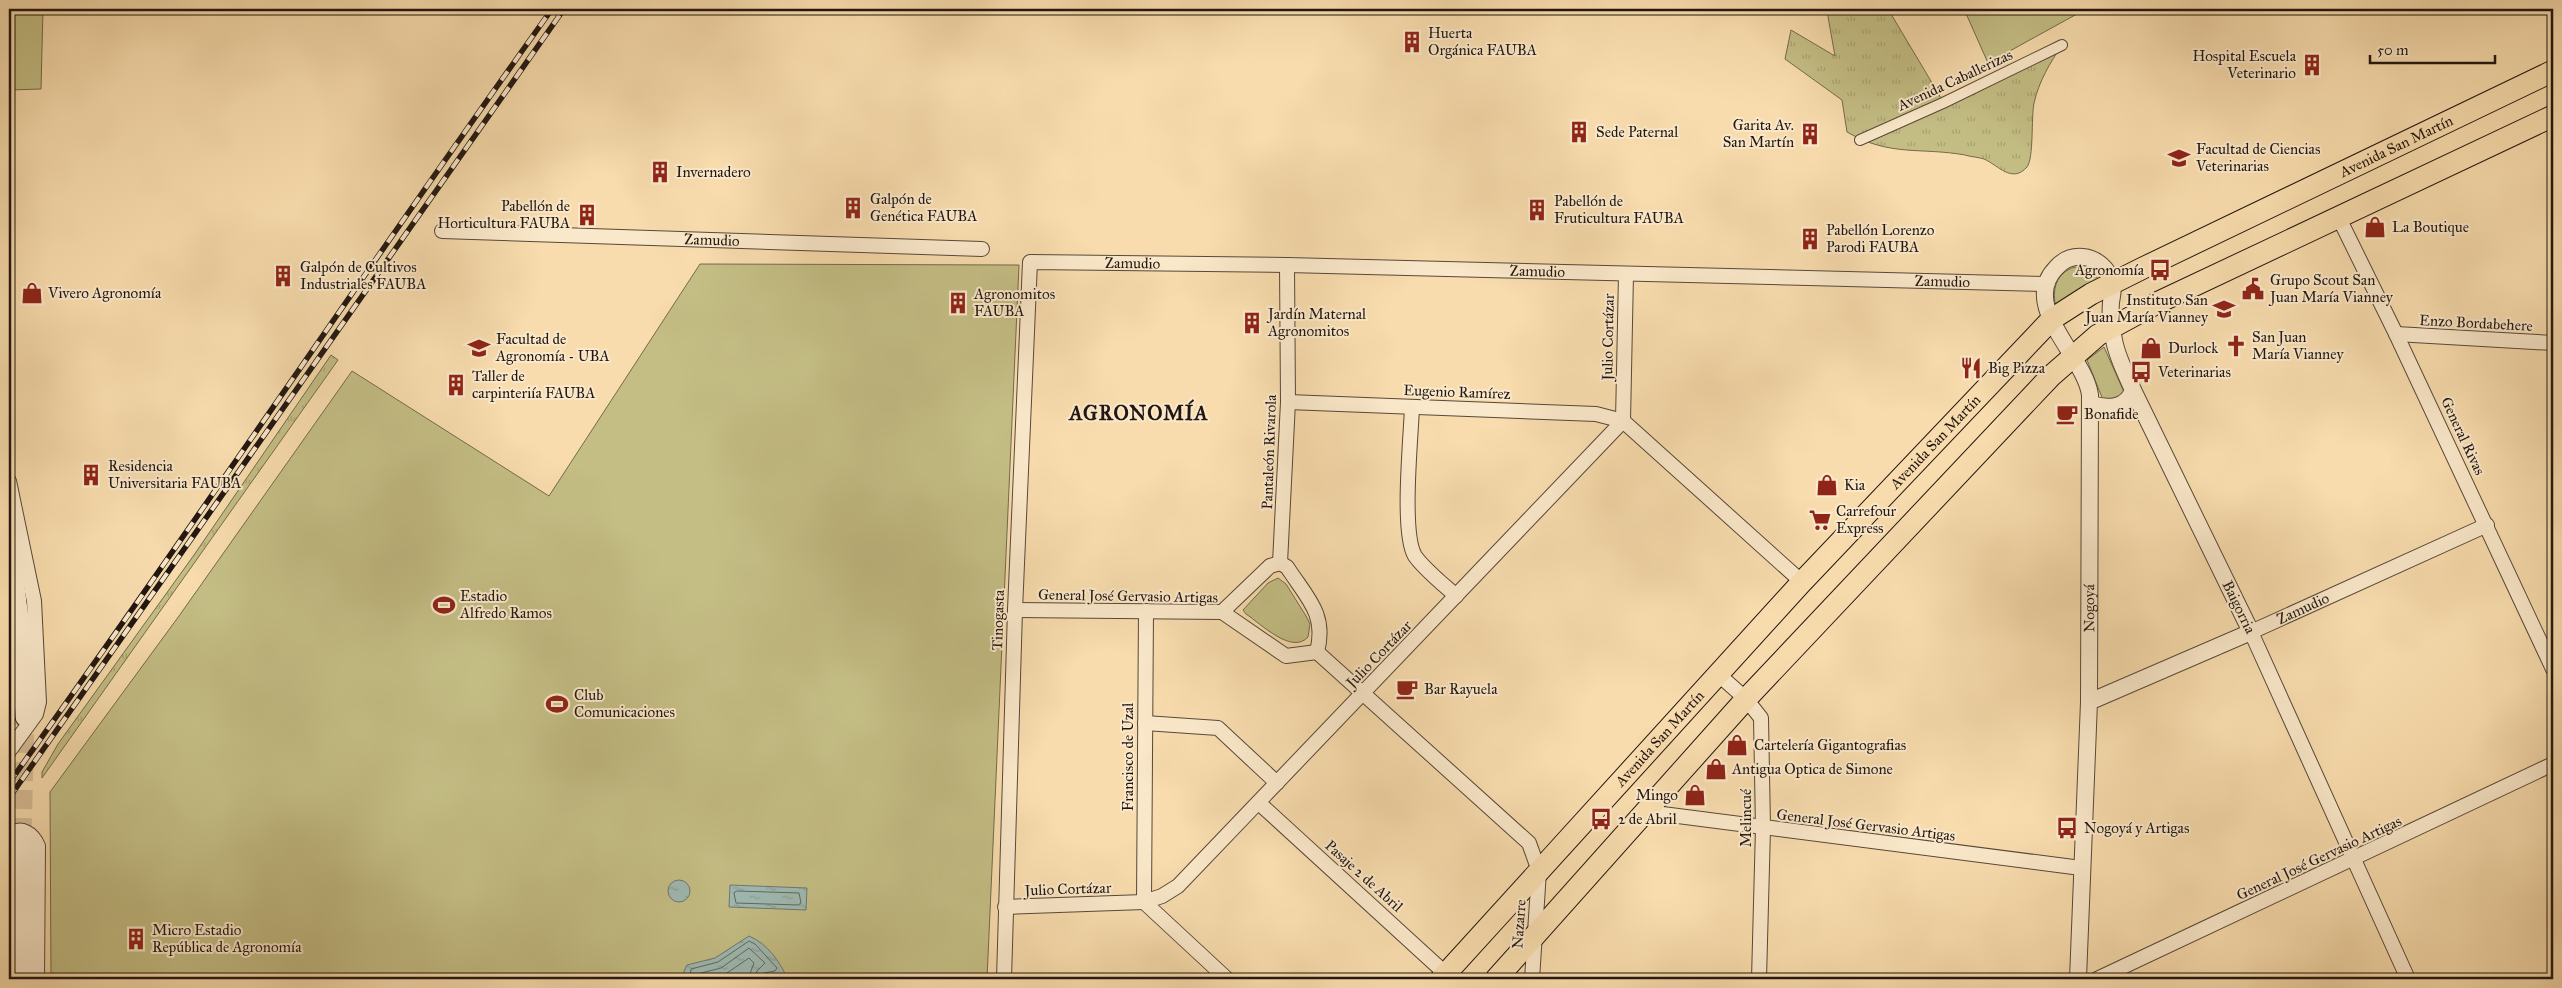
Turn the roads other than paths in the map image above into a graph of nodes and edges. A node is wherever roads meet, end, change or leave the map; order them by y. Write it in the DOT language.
graph roads {
  1 [pos="2062,45"];
  2 [pos="2553,71"];
  3 [pos="2553,116"];
  4 [pos="1860,140"];
  5 [pos="2338,218"];
  6 [pos="442,232"];
  7 [pos="982,248"];
  8 [pos="1030,262"];
  9 [pos="1287,265"];
  10 [pos="1626,274"];
  11 [pos="2046,284"];
  12 [pos="2113,284"];
  13 [pos="2052,319"];
  14 [pos="2112,327"];
  15 [pos="2396,334"];
  16 [pos="2553,343"];
  17 [pos="2072,356"];
  18 [pos="2133,390"];
  19 [pos="1288,402"];
  20 [pos="2091,404"];
  21 [pos="1412,407"];
  22 [pos="1622,421"];
  23 [pos="9,481"];
  24 [pos="2487,525"];
  25 [pos="9,542"];
  26 [pos="1280,563"];
  27 [pos="1802,582"];
  28 [pos="1456,596"];
  29 [pos="1015,610"];
  30 [pos="1146,611"];
  31 [pos="1222,612"];
  32 [pos="2251,632"];
  33 [pos="1317,652"];
  34 [pos="2553,669"];
  35 [pos="1718,674"];
  36 [pos="1364,693"];
  37 [pos="1746,699"];
  38 [pos="2089,702"];
  39 [pos="26,717"];
  40 [pos="1145,724"];
  41 [pos="9,751"];
  42 [pos="2553,764"];
  43 [pos="1277,783"];
  44 [pos="1259,803"];
  45 [pos="1647,812"];
  46 [pos="1763,828"];
  47 [pos="15,837"];
  48 [pos="2353,860"];
  49 [pos="2081,868"];
  50 [pos="1539,871"];
  51 [pos="1144,902"];
  52 [pos="1005,907"];
  53 [pos="1533,940"];
  54 [pos="1444,977"];
  55 [pos="22,979"];
  56 [pos="36,979"];
  57 [pos="1004,979"];
  58 [pos="1228,979"];
  59 [pos="1496,979"];
  60 [pos="1532,979"];
  61 [pos="1759,979"];
  62 [pos="2078,979"];
  63 [pos="2097,979"];
  64 [pos="2408,979"];
  1 -- 4 [label="street, Avenida Caballerizas"];
  2 -- 12 [label="main road, Avenida San Martín"];
  3 -- 5 [label="main road"];
  5 -- 14 [label="main road"];
  5 -- 15 [label="street, General Rivas"];
  6 -- 7 [label="street, Zamudio"];
  8 -- 9 [label="street, Zamudio"];
  8 -- 29 [label="street, Tinogasta"];
  9 -- 10 [label="street, Zamudio"];
  9 -- 19 [label="street, Pantaleón Rivarola"];
  10 -- 11 [label="street, Zamudio"];
  10 -- 22 [label="street, Julio Cortázar"];
  11 -- 12 [label="street"];
  11 -- 13 [label="street, Nogoyá"];
  12 -- 13 [label="main road, Avenida San Martín"];
  12 -- 14 [label="street, Baigorria"];
  13 -- 17 [label="street, Nogoyá"];
  13 -- 27 [label="main road, Avenida San Martín"];
  14 -- 17 [label="main road"];
  14 -- 18 [label="street, Baigorria"];
  15 -- 16 [label="street, Enzo Bordabehere"];
  15 -- 24 [label="street, General Rivas"];
  17 -- 20 [label="street, Nogoyá"];
  17 -- 37 [label="main road"];
  18 -- 20 [label="street"];
  18 -- 32 [label="street, Baigorria"];
  19 -- 21 [label="street, Eugenio Ramírez"];
  19 -- 26 [label="street, Pantaleón Rivarola"];
  20 -- 38 [label="street, Nogoyá"];
  21 -- 22 [label="street, Eugenio Ramírez"];
  21 -- 28 [label="street"];
  22 -- 27 [label="street"];
  22 -- 28 [label="street, Julio Cortázar"];
  23 -- 41 [label="street"];
  24 -- 32 [label="street, Zamudio"];
  24 -- 34 [label="street, General Rivas"];
  25 -- 39 [label="main road"];
  26 -- 31 [label="street"];
  26 -- 33 [label="street"];
  27 -- 35 [label="main road, Avenida San Martín"];
  28 -- 36 [label="street, Julio Cortázar"];
  29 -- 30 [label="street, General José Gervasio Artigas"];
  29 -- 52 [label="street, Tinogasta"];
  30 -- 31 [label="street, General José Gervasio Artigas"];
  30 -- 40 [label="street, Francisco de Uzal"];
  31 -- 33 [label="street, General José Gervasio Artigas"];
  32 -- 38 [label="street, Zamudio"];
  32 -- 48 [label="street, Baigorria"];
  33 -- 36 [label="street"];
  35 -- 37 [label="street, Melincué"];
  35 -- 50 [label="main road, Avenida San Martín"];
  36 -- 43 [label="street, Julio Cortázar"];
  36 -- 50 [label="street"];
  37 -- 45 [label="main road"];
  37 -- 46 [label="street, Melincué"];
  38 -- 49 [label="street, Nogoyá"];
  40 -- 43 [label="street"];
  40 -- 51 [label="street, Francisco de Uzal"];
  42 -- 48 [label="street, General José Gervasio Artigas"];
  43 -- 44 [label="street, Julio Cortázar"];
  44 -- 51 [label="street, Julio Cortázar"];
  44 -- 54 [label="street, Pasaje 2 de Abril"];
  45 -- 46 [label="street, General José Gervasio Artigas"];
  45 -- 53 [label="main road"];
  46 -- 49 [label="street, General José Gervasio Artigas"];
  46 -- 61 [label="street, Melincué"];
  47 -- 55 [label="main road"];
  47 -- 56 [label="street"];
  48 -- 63 [label="street, General José Gervasio Artigas"];
  48 -- 64 [label="street, Baigorria"];
  49 -- 62 [label="street, Nogoyá"];
  50 -- 53 [label="street, Nazarre"];
  50 -- 54 [label="main road, Avenida San Martín"];
  51 -- 52 [label="street, Julio Cortázar"];
  51 -- 58 [label="street"];
  52 -- 57 [label="street, Tinogasta"];
  53 -- 59 [label="main road"];
  53 -- 60 [label="street, Nazarre"];
}
